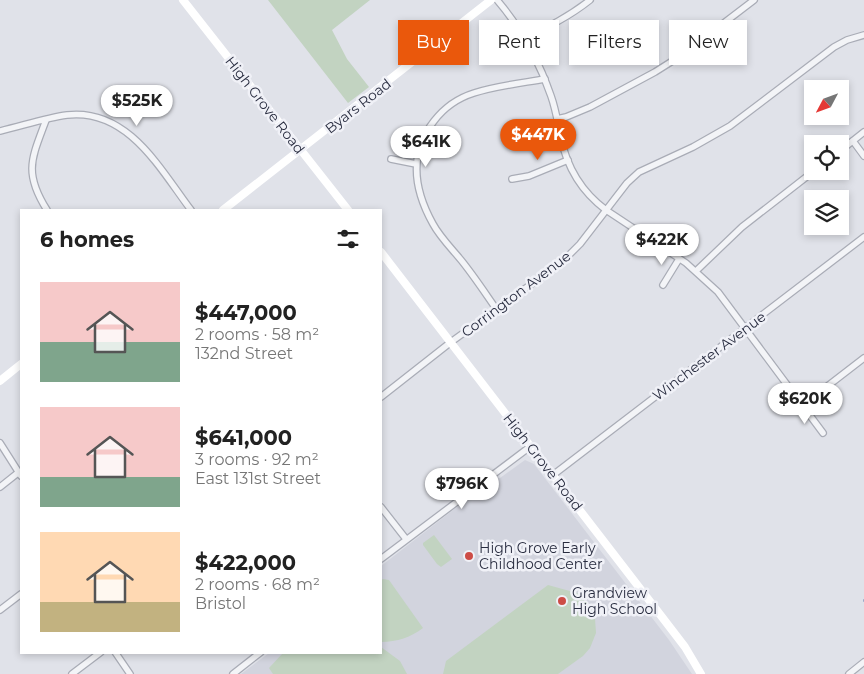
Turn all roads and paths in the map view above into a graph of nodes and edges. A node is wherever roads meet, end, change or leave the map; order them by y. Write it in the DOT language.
graph roads {
  1 [pos="183,0"];
  2 [pos="491,0"];
  3 [pos="497,0"];
  4 [pos="590,0"];
  5 [pos="754,0"];
  6 [pos="745,3"];
  7 [pos="514,20"];
  8 [pos="559,22"];
  9 [pos="864,36"];
  10 [pos="538,65"];
  11 [pos="545,79"];
  12 [pos="558,119"];
  13 [pos="46,120"];
  14 [pos="0,131"];
  15 [pos="864,132"];
  16 [pos="853,141"];
  17 [pos="849,144"];
  18 [pos="301,150"];
  19 [pos="864,156"];
  20 [pos="391,159"];
  21 [pos="568,160"];
  22 [pos="416,164"];
  23 [pos="512,178"];
  24 [pos="804,179"];
  25 [pos="46,209"];
  26 [pos="190,209"];
  27 [pos="224,209"];
  28 [pos="347,209"];
  29 [pos="606,210"];
  30 [pos="864,237"];
  31 [pos="382,253"];
  32 [pos="679,259"];
  33 [pos="696,270"];
  34 [pos="663,284"];
  35 [pos="497,310"];
  36 [pos="745,328"];
  37 [pos="451,342"];
  38 [pos="864,358"];
  39 [pos="20,365"];
  40 [pos="0,381"];
  41 [pos="382,396"];
  42 [pos="803,405"];
  43 [pos="823,433"];
  44 [pos="0,443"];
  45 [pos="531,446"];
  46 [pos="20,474"];
  47 [pos="553,475"];
  48 [pos="0,487"];
  49 [pos="382,508"];
  50 [pos="406,539"];
  51 [pos="382,557"];
  52 [pos="20,595"];
  53 [pos="0,610"];
  54 [pos="98,654"];
  55 [pos="116,654"];
  56 [pos="258,654"];
  57 [pos="864,662"];
  58 [pos="72,674"];
  59 [pos="130,674"];
  60 [pos="233,674"];
  61 [pos="701,674"];
  62 [pos="849,674"];
  1 -- 18 [label="main road, High Grove Road"];
  2 -- 18 [label="main road, Byars Road"];
  3 -- 7 [label="street"];
  4 -- 8 [label="street"];
  5 -- 6 [label="street"];
  6 -- 12 [label="street"];
  9 -- 29 [label="street, Corrington Avenue"];
  10 -- 11 [label="street"];
  11 -- 12 [label="street"];
  11 -- 22 [label="street"];
  12 -- 21 [label="street"];
  13 -- 14 [label="street"];
  13 -- 25 [label="street"];
  13 -- 26 [label="street"];
  15 -- 16 [label="street"];
  16 -- 17 [label="street"];
  16 -- 19 [label="street"];
  18 -- 27 [label="main road, Byars Road"];
  18 -- 28 [label="main road, High Grove Road"];
  20 -- 22 [label="street"];
  21 -- 23 [label="street"];
  21 -- 29 [label="street"];
  22 -- 35 [label="street"];
  24 -- 33 [label="street"];
  29 -- 32 [label="street"];
  29 -- 35 [label="street, Corrington Avenue"];
  30 -- 36 [label="street, Winchester Avenue"];
  31 -- 37 [label="main road, High Grove Road"];
  32 -- 33 [label="street"];
  32 -- 34 [label="street"];
  33 -- 36 [label="street"];
  35 -- 37 [label="street, Corrington Avenue"];
  36 -- 42 [label="street"];
  36 -- 47 [label="street, Winchester Avenue"];
  37 -- 41 [label="street, Corrington Avenue"];
  37 -- 45 [label="main road, High Grove Road"];
  38 -- 42 [label="street"];
  39 -- 40 [label="main road"];
  42 -- 43 [label="street"];
  44 -- 46 [label="street"];
  45 -- 47 [label="main road, High Grove Road"];
  45 -- 50 [label="street"];
  46 -- 48 [label="street"];
  47 -- 61 [label="main road, High Grove Road"];
  49 -- 50 [label="street"];
  50 -- 51 [label="street"];
  52 -- 53 [label="street"];
  54 -- 58 [label="street"];
  55 -- 59 [label="street"];
  56 -- 60 [label="street"];
  57 -- 62 [label="street"];
}
